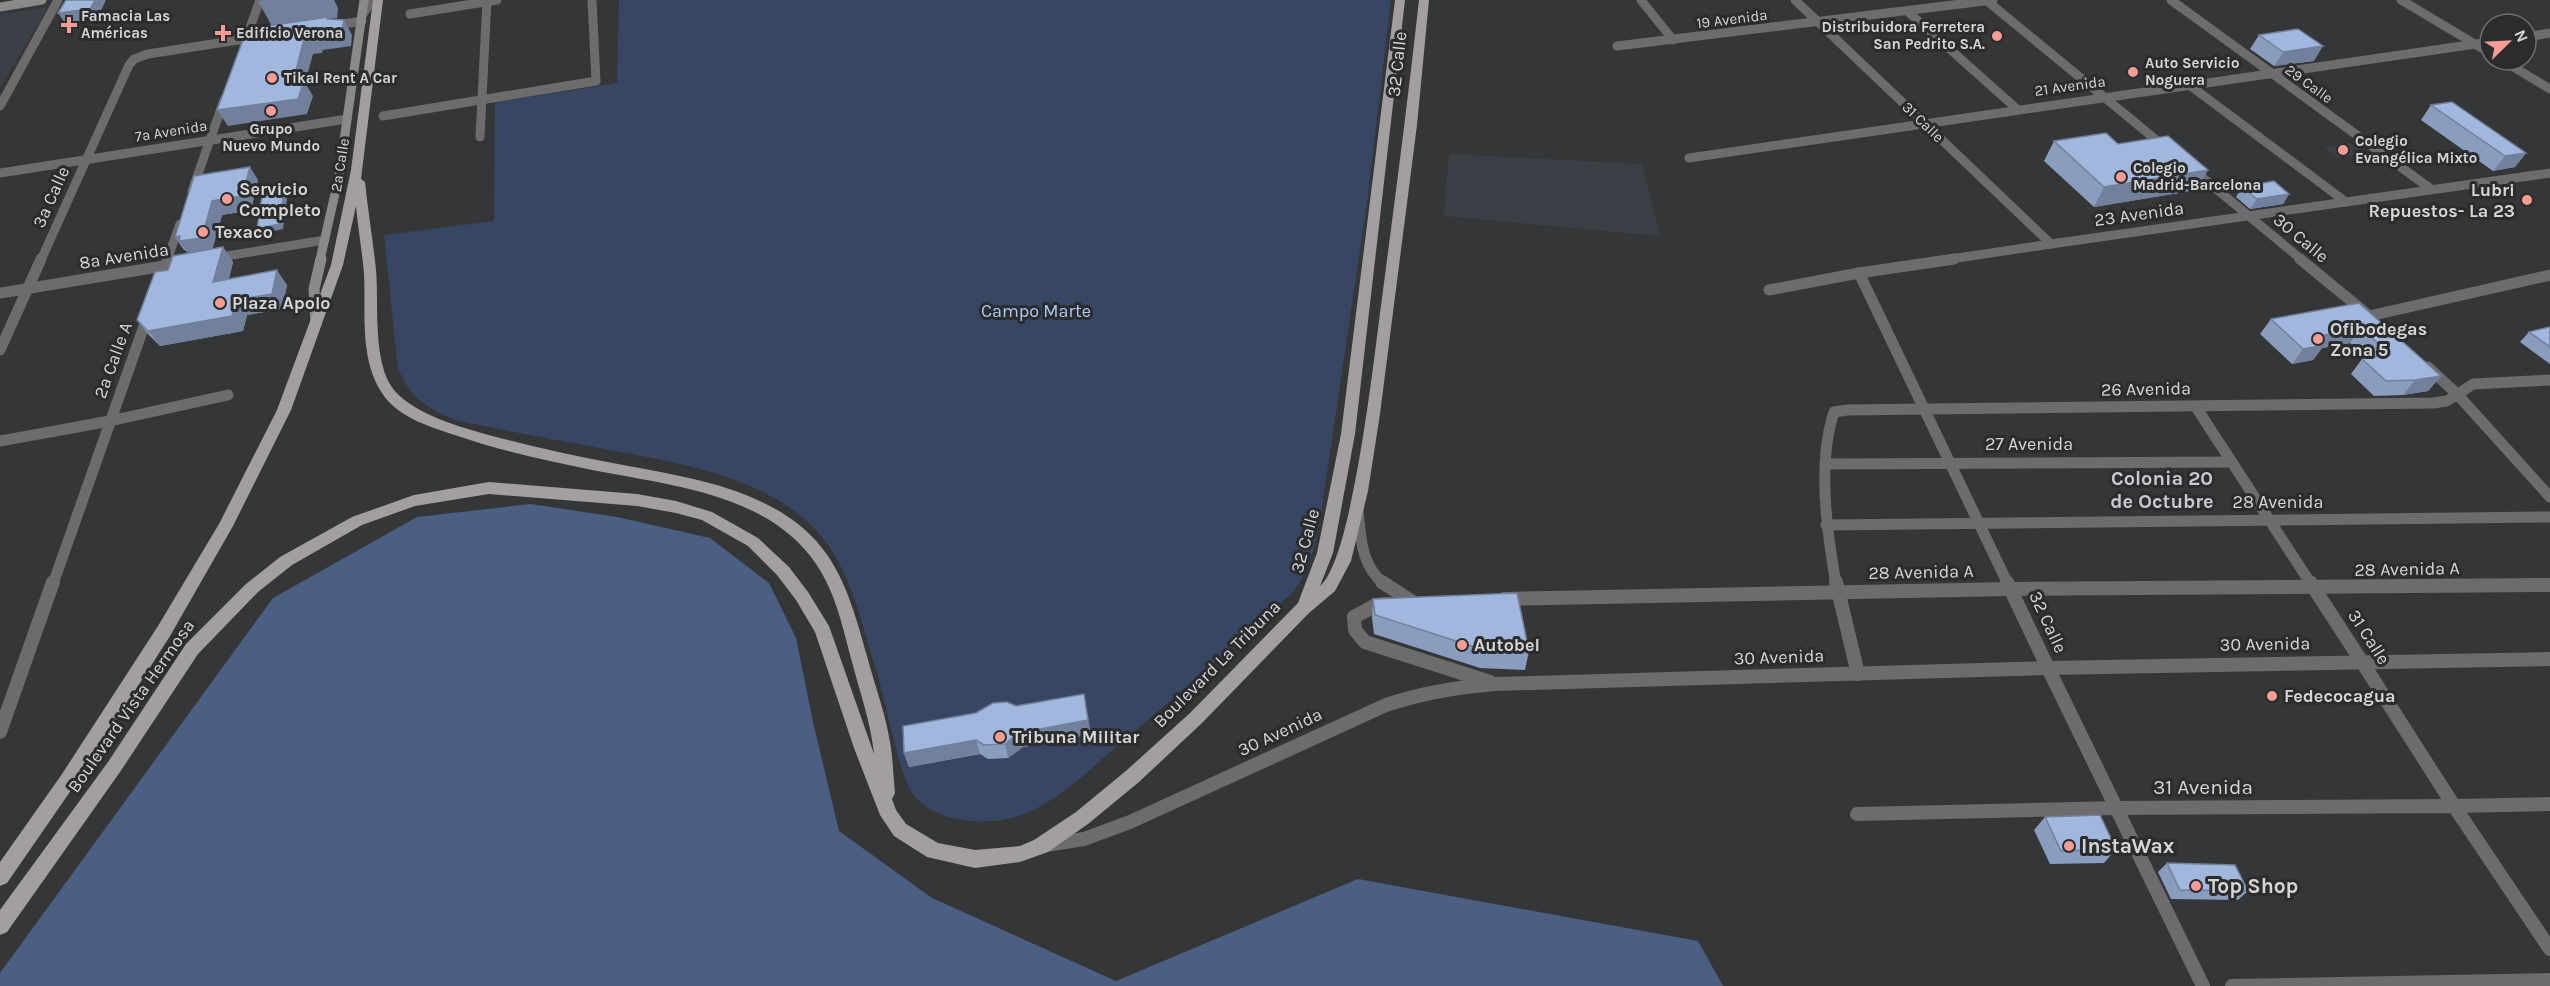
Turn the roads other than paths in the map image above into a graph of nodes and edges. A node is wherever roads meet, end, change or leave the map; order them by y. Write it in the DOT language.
graph roads {
  1 [pos="42,0"];
  2 [pos="58,0"];
  3 [pos="260,0"];
  4 [pos="364,0"];
  5 [pos="372,0"];
  6 [pos="378,0"];
  7 [pos="497,0"];
  8 [pos="592,0"];
  9 [pos="1400,0"];
  10 [pos="1424,0"];
  11 [pos="1641,0"];
  12 [pos="1795,0"];
  13 [pos="1987,0"];
  14 [pos="1993,0"];
  15 [pos="2171,0"];
  16 [pos="2401,0"];
  17 [pos="487,1"];
  18 [pos="0,7"];
  19 [pos="1907,11"];
  20 [pos="410,14"];
  21 [pos="362,17"];
  22 [pos="1819,22"];
  23 [pos="316,28"];
  24 [pos="258,37"];
  25 [pos="246,39"];
  26 [pos="1673,40"];
  27 [pos="2474,44"];
  28 [pos="2478,44"];
  29 [pos="1617,46"];
  30 [pos="2478,46"];
  31 [pos="242,50"];
  32 [pos="2522,72"];
  33 [pos="2271,73"];
  34 [pos="2188,84"];
  35 [pos="2550,89"];
  36 [pos="227,93"];
  37 [pos="2103,96"];
  38 [pos="482,100"];
  39 [pos="0,106"];
  40 [pos="2017,109"];
  41 [pos="383,116"];
  42 [pos="347,119"];
  43 [pos="1925,123"];
  44 [pos="480,137"];
  45 [pos="210,141"];
  46 [pos="2176,156"];
  47 [pos="1689,158"];
  48 [pos="86,160"];
  49 [pos="2185,163"];
  50 [pos="357,170"];
  51 [pos="2550,172"];
  52 [pos="0,173"];
  53 [pos="2431,189"];
  54 [pos="2346,202"];
  55 [pos="2248,216"];
  56 [pos="325,240"];
  57 [pos="2051,244"];
  58 [pos="200,260"];
  59 [pos="177,264"];
  60 [pos="165,266"];
  61 [pos="1859,273"];
  62 [pos="2550,275"];
  63 [pos="28,288"];
  64 [pos="1769,290"];
  65 [pos="0,293"];
  66 [pos="316,325"];
  67 [pos="0,350"];
  68 [pos="2419,358"];
  69 [pos="2550,380"];
  70 [pos="2457,394"];
  71 [pos="228,395"];
  72 [pos="2196,407"];
  73 [pos="1924,410"];
  74 [pos="110,421"];
  75 [pos="0,441"];
  76 [pos="1950,462"];
  77 [pos="2232,462"];
  78 [pos="1826,464"];
  79 [pos="2550,497"];
  80 [pos="1358,506"];
  81 [pos="2550,517"];
  82 [pos="2270,520"];
  83 [pos="1979,521"];
  84 [pos="1826,525"];
  85 [pos="2550,585"];
  86 [pos="2315,588"];
  87 [pos="2011,589"];
  88 [pos="1837,592"];
  89 [pos="1494,599"];
  90 [pos="1302,608"];
  91 [pos="2550,659"];
  92 [pos="2362,662"];
  93 [pos="2048,668"];
  94 [pos="1858,674"];
  95 [pos="1495,684"];
  96 [pos="0,732"];
  97 [pos="2550,804"];
  98 [pos="2454,806"];
  99 [pos="2116,808"];
  100 [pos="1857,814"];
  101 [pos="889,815"];
  102 [pos="1041,846"];
  103 [pos="0,877"];
  104 [pos="0,926"];
  105 [pos="2550,949"];
  106 [pos="2550,980"];
  107 [pos="2203,986"];
  108 [pos="2232,986"];
  1 -- 18 [label="main road"];
  2 -- 39 [label="street"];
  3 -- 25 [label="street"];
  4 -- 21 [label="main road, 2a Calle"];
  5 -- 21 [label="street"];
  6 -- 50 [label="main road, 2a Calle"];
  7 -- 17 [label="street"];
  8 -- 38 [label="street"];
  9 -- 90 [label="main road, 32 Calle"];
  10 -- 80 [label="main road, 32 Calle"];
  11 -- 26 [label="street"];
  12 -- 22 [label="street, 31 Calle"];
  13 -- 14 [label="street, 19 Avenida"];
  13 -- 19 [label="street, 19 Avenida"];
  13 -- 37 [label="street"];
  15 -- 33 [label="street, 29 Calle"];
  16 -- 27 [label="street"];
  17 -- 20 [label="street"];
  17 -- 38 [label="street"];
  19 -- 22 [label="street, 19 Avenida"];
  19 -- 40 [label="street"];
  21 -- 23 [label="street"];
  21 -- 42 [label="main road, 2a Calle"];
  22 -- 26 [label="street, 19 Avenida"];
  22 -- 43 [label="street, 31 Calle"];
  24 -- 25 [label="street"];
  25 -- 31 [label="street"];
  25 -- 48 [label="street, 3a Calle"];
  26 -- 29 [label="street, 19 Avenida"];
  27 -- 28 [label="street, 21 Avenida"];
  27 -- 30 [label="street"];
  27 -- 33 [label="street, 21 Avenida"];
  32 -- 35 [label="street"];
  33 -- 34 [label="street, 21 Avenida"];
  33 -- 53 [label="street, 29 Calle"];
  34 -- 37 [label="street, 21 Avenida"];
  34 -- 54 [label="street"];
  36 -- 45 [label="street, 2a Calle A"];
  37 -- 40 [label="street, 21 Avenida"];
  37 -- 46 [label="street"];
  38 -- 41 [label="street"];
  38 -- 44 [label="street"];
  40 -- 43 [label="street, 21 Avenida"];
  42 -- 45 [label="street, 7a Avenida"];
  42 -- 56 [label="main road, 2a Calle"];
  43 -- 47 [label="street, 21 Avenida"];
  43 -- 57 [label="street, 31 Calle"];
  45 -- 48 [label="street, 7a Avenida"];
  45 -- 60 [label="street, 2a Calle A"];
  48 -- 52 [label="street, 7a Avenida"];
  48 -- 63 [label="street, 3a Calle"];
  49 -- 55 [label="street, 30 Calle"];
  50 -- 66 [label="main road, 2a Calle"];
  50 -- 101 [label="main road"];
  51 -- 53 [label="street, 23 Avenida"];
  53 -- 54 [label="street, 23 Avenida"];
  54 -- 55 [label="street, 23 Avenida"];
  55 -- 57 [label="street, 23 Avenida"];
  55 -- 62 [label="street, 30 Calle"];
  56 -- 58 [label="street"];
  56 -- 66 [label="main road, 2a Calle"];
  57 -- 61 [label="street, 23 Avenida"];
  59 -- 60 [label="street, 8a Avenida"];
  60 -- 63 [label="street, 8a Avenida"];
  60 -- 74 [label="street, 2a Calle A"];
  61 -- 64 [label="street, 23 Avenida"];
  61 -- 73 [label="street, 32 Calle"];
  63 -- 65 [label="street, 8a Avenida"];
  63 -- 67 [label="street, 3a Calle"];
  66 -- 103 [label="main road, Boulevard Vista Hermosa"];
  68 -- 70 [label="street"];
  69 -- 70 [label="street"];
  70 -- 72 [label="street, 26 Avenida"];
  70 -- 79 [label="street"];
  71 -- 74 [label="street"];
  72 -- 73 [label="street, 26 Avenida"];
  72 -- 77 [label="street, 31 Calle"];
  73 -- 76 [label="street, 32 Calle"];
  73 -- 78 [label="street, 26 Avenida"];
  74 -- 75 [label="street"];
  74 -- 96 [label="street, 2a Calle A"];
  76 -- 77 [label="street, 27 Avenida"];
  76 -- 78 [label="street, 27 Avenida"];
  76 -- 83 [label="street, 32 Calle"];
  77 -- 82 [label="street, 31 Calle"];
  78 -- 84 [label="street"];
  80 -- 90 [label="main road, 32 Calle"];
  80 -- 95 [label="street"];
  81 -- 82 [label="street, 28 Avenida"];
  82 -- 83 [label="street, 28 Avenida"];
  82 -- 86 [label="street, 31 Calle"];
  83 -- 84 [label="street, 28 Avenida"];
  83 -- 87 [label="street, 32 Calle"];
  84 -- 88 [label="street"];
  85 -- 86 [label="street, 28 Avenida A"];
  86 -- 87 [label="street, 28 Avenida A"];
  86 -- 92 [label="street, 31 Calle"];
  87 -- 88 [label="street, 28 Avenida A"];
  87 -- 93 [label="street, 32 Calle"];
  88 -- 89 [label="street, 28 Avenida A"];
  88 -- 94 [label="street"];
  90 -- 102 [label="main road, Boulevard La Tribuna"];
  91 -- 92 [label="street, 30 Avenida"];
  92 -- 93 [label="street, 30 Avenida"];
  92 -- 98 [label="street, 31 Calle"];
  93 -- 94 [label="street, 30 Avenida"];
  93 -- 99 [label="street, 32 Calle"];
  94 -- 95 [label="street, 30 Avenida"];
  95 -- 102 [label="street, 30 Avenida"];
  97 -- 98 [label="street, 31 Avenida"];
  98 -- 99 [label="street, 31 Avenida"];
  98 -- 105 [label="street, 31 Calle"];
  99 -- 100 [label="street, 31 Avenida"];
  99 -- 107 [label="street, 32 Calle"];
  101 -- 102 [label="main road, Boulevard La Tribuna"];
  101 -- 104 [label="main road, Boulevard Vista Hermosa"];
  106 -- 108 [label="street"];
}
